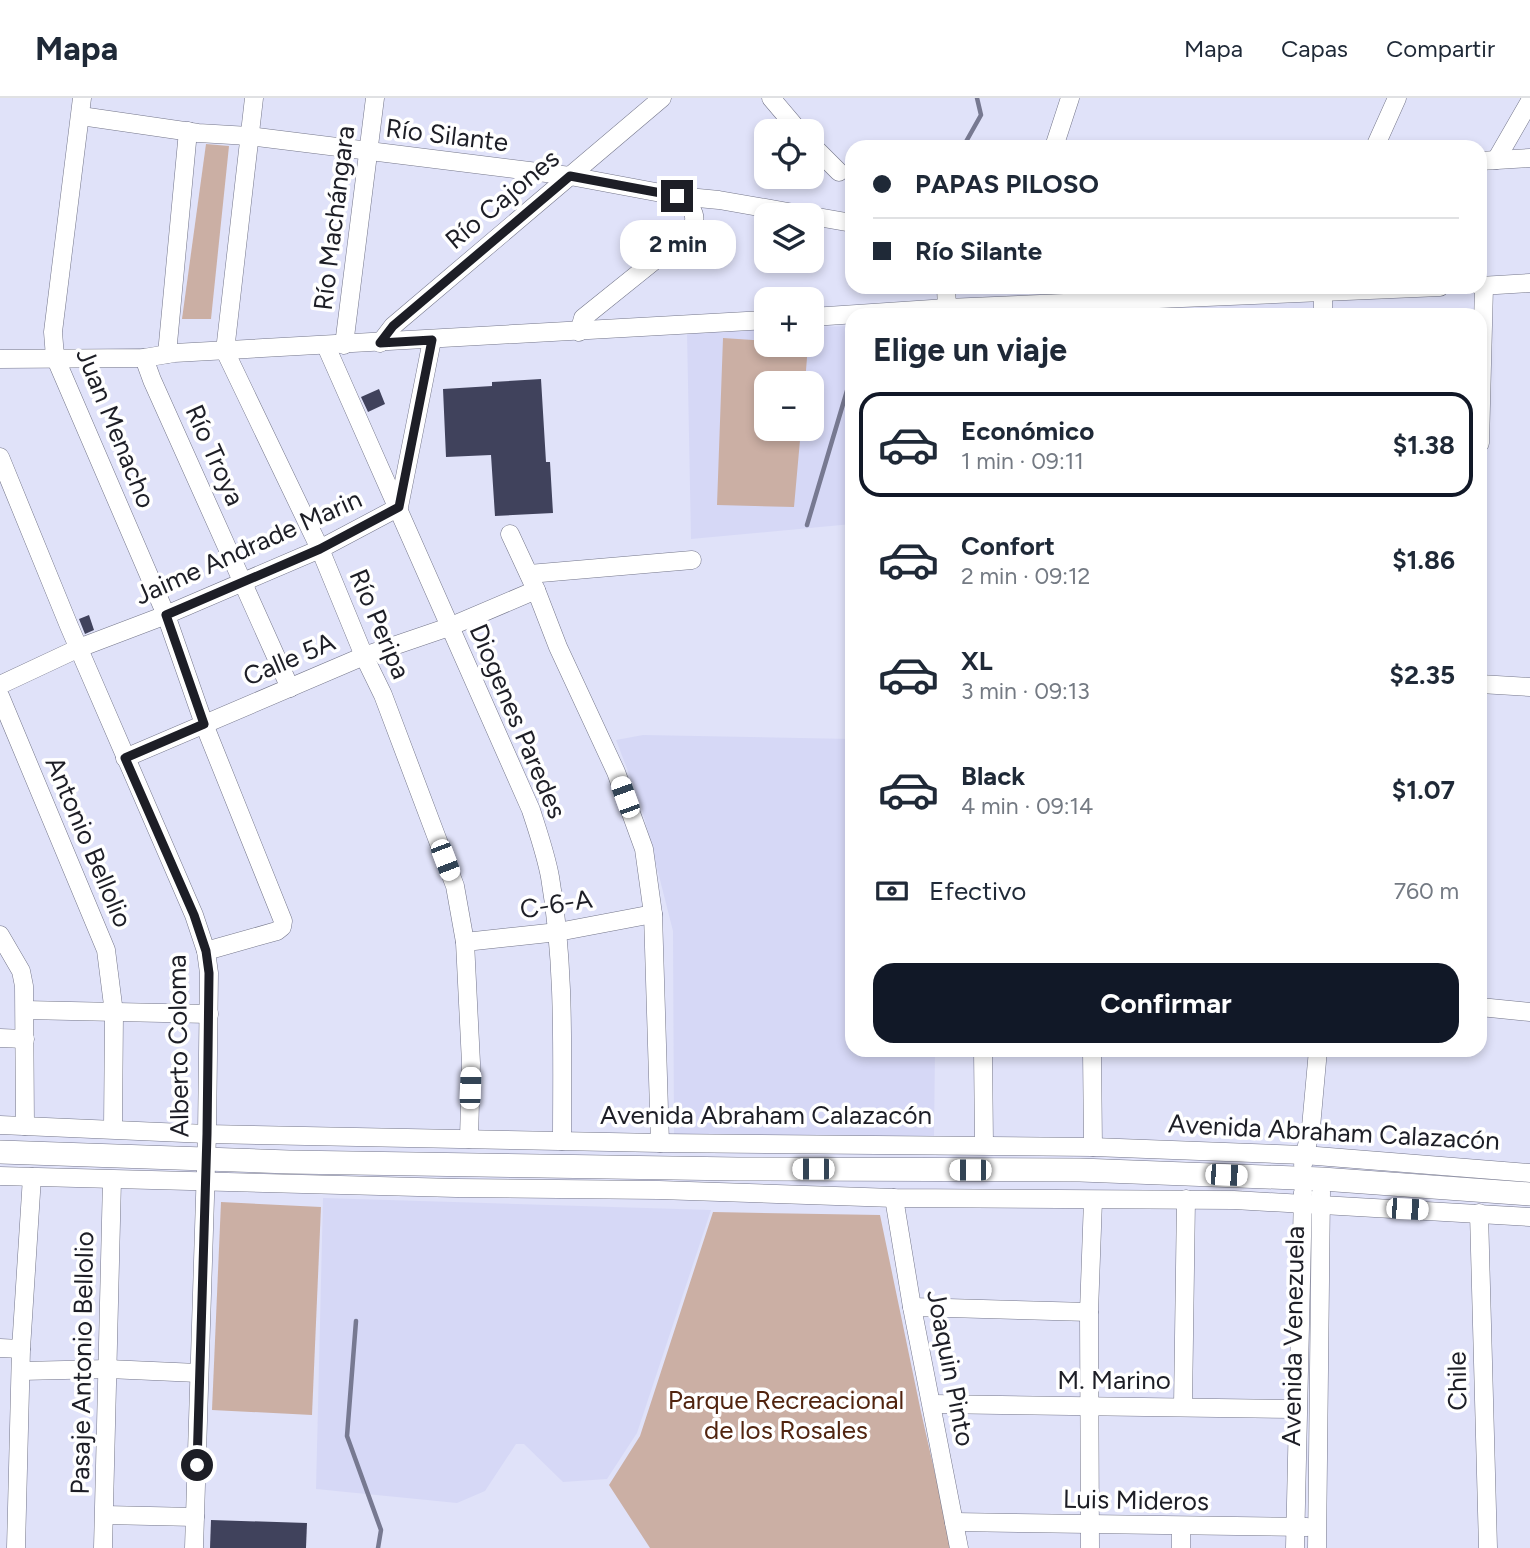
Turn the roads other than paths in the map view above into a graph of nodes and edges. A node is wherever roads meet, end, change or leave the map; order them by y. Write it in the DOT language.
graph roads {
  1 [pos="82,98"];
  2 [pos="254,98"];
  3 [pos="375,98"];
  4 [pos="662,98"];
  5 [pos="771,98"];
  6 [pos="1070,98"];
  7 [pos="1397,98"];
  8 [pos="1530,101"];
  9 [pos="81,116"];
  10 [pos="789,119"];
  11 [pos="188,131"];
  12 [pos="249,136"];
  13 [pos="1056,140"];
  14 [pos="1378,140"];
  15 [pos="368,153"];
  16 [pos="824,157"];
  17 [pos="1530,158"];
  18 [pos="1488,160"];
  19 [pos="839,172"];
  20 [pos="570,176"];
  21 [pos="677,196"];
  22 [pos="754,206"];
  23 [pos="824,218"];
  24 [pos="845,222"];
  25 [pos="1530,283"];
  26 [pos="1487,286"];
  27 [pos="946,294"];
  28 [pos="1138,294"];
  29 [pos="947,308"];
  30 [pos="845,315"];
  31 [pos="824,316"];
  32 [pos="754,321"];
  33 [pos="579,332"];
  34 [pos="432,340"];
  35 [pos="380,343"];
  36 [pos="344,345"];
  37 [pos="326,346"];
  38 [pos="225,351"];
  39 [pos="167,354"];
  40 [pos="55,357"];
  41 [pos="144,358"];
  42 [pos="0,359"];
  43 [pos="0,457"];
  44 [pos="5,479"];
  45 [pos="399,507"];
  46 [pos="510,534"];
  47 [pos="320,549"];
  48 [pos="692,561"];
  49 [pos="244,582"];
  50 [pos="532,582"];
  51 [pos="166,615"];
  52 [pos="449,627"];
  53 [pos="79,648"];
  54 [pos="364,656"];
  55 [pos="1487,684"];
  56 [pos="0,685"];
  57 [pos="1530,687"];
  58 [pos="290,688"];
  59 [pos="0,696"];
  60 [pos="204,724"];
  61 [pos="125,758"];
  62 [pos="653,914"];
  63 [pos="558,932"];
  64 [pos="465,942"];
  65 [pos="2,943"];
  66 [pos="206,951"];
  67 [pos="1487,1008"];
  68 [pos="25,1010"];
  69 [pos="114,1013"];
  70 [pos="1530,1013"];
  71 [pos="209,1014"];
  72 [pos="0,1038"];
  73 [pos="24,1039"];
  74 [pos="983,1057"];
  75 [pos="1093,1057"];
  76 [pos="1317,1057"];
  77 [pos="0,1125"];
  78 [pos="25,1126"];
  79 [pos="113,1129"];
  80 [pos="207,1134"];
  81 [pos="469,1139"];
  82 [pos="562,1141"];
  83 [pos="660,1143"];
  84 [pos="984,1145"];
  85 [pos="1093,1147"];
  86 [pos="0,1152"];
  87 [pos="1312,1167"];
  88 [pos="206,1170"];
  89 [pos="1530,1173"];
  90 [pos="0,1177"];
  91 [pos="33,1177"];
  92 [pos="112,1180"];
  93 [pos="1530,1195"];
  94 [pos="894,1198"];
  95 [pos="1186,1199"];
  96 [pos="1093,1200"];
  97 [pos="1303,1203"];
  98 [pos="1321,1204"];
  99 [pos="1479,1213"];
  100 [pos="1530,1217"];
  101 [pos="912,1307"];
  102 [pos="1089,1312"];
  103 [pos="0,1348"];
  104 [pos="21,1349"];
  105 [pos="108,1369"];
  106 [pos="21,1371"];
  107 [pos="198,1373"];
  108 [pos="932,1404"];
  109 [pos="1183,1406"];
  110 [pos="1091,1408"];
  111 [pos="1296,1409"];
  112 [pos="105,1515"];
  113 [pos="195,1517"];
  114 [pos="8,1518"];
  115 [pos="954,1522"];
  116 [pos="1090,1526"];
  117 [pos="1181,1527"];
  118 [pos="1295,1527"];
  119 [pos="1317,1527"];
  120 [pos="16,1548"];
  121 [pos="103,1548"];
  122 [pos="194,1548"];
  123 [pos="960,1548"];
  124 [pos="1090,1548"];
  125 [pos="1181,1548"];
  126 [pos="1295,1548"];
  127 [pos="1317,1548"];
  128 [pos="1488,1548"];
  1 -- 9 [label="street, Juan Menacho"];
  2 -- 12 [label="street"];
  3 -- 15 [label="street, Río Machángara"];
  4 -- 20 [label="street, Río Cajones"];
  5 -- 10 [label="street"];
  6 -- 13 [label="street"];
  7 -- 14 [label="street"];
  8 -- 18 [label="street"];
  9 -- 11 [label="street, Río Silante"];
  9 -- 40 [label="street, Juan Menacho"];
  11 -- 12 [label="street, Río Silante"];
  11 -- 39 [label="street"];
  12 -- 15 [label="street, Río Silante"];
  12 -- 38 [label="street"];
  15 -- 20 [label="street, Río Silante"];
  15 -- 36 [label="street, Río Machángara"];
  16 -- 19 [label="street"];
  17 -- 18 [label="street"];
  20 -- 21 [label="street, Río Silante"];
  20 -- 35 [label="street, Río Cajones"];
  21 -- 22 [label="street, Río Silante"];
  21 -- 33 [label="street"];
  23 -- 24 [label="street"];
  25 -- 26 [label="street"];
  27 -- 29 [label="street"];
  28 -- 29 [label="street"];
  30 -- 31 [label="street"];
  32 -- 33 [label="street"];
  33 -- 34 [label="street"];
  34 -- 35 [label="street"];
  34 -- 45 [label="street, Jaime Andrade Marin"];
  35 -- 36 [label="street"];
  36 -- 37 [label="street"];
  37 -- 38 [label="street"];
  37 -- 45 [label="street, Diogenes Paredes"];
  38 -- 39 [label="street"];
  38 -- 47 [label="street, Río Peripa"];
  39 -- 41 [label="street"];
  40 -- 41 [label="street"];
  40 -- 42 [label="street"];
  40 -- 51 [label="street, Juan Menacho"];
  41 -- 49 [label="street, Río Troya"];
  43 -- 44 [label="street, Alberto Coloma"];
  44 -- 53 [label="street, Alberto Coloma"];
  45 -- 47 [label="street, Jaime Andrade Marin"];
  45 -- 52 [label="street, Diogenes Paredes"];
  46 -- 50 [label="street"];
  47 -- 49 [label="street, Jaime Andrade Marin"];
  47 -- 54 [label="street, Río Peripa"];
  48 -- 50 [label="street, Calle 5A"];
  49 -- 51 [label="street, Jaime Andrade Marin"];
  49 -- 58 [label="street, Río Troya"];
  50 -- 52 [label="street, Calle 5A"];
  50 -- 62 [label="street"];
  51 -- 53 [label="street, Jaime Andrade Marin"];
  51 -- 60 [label="street, Juan Menacho"];
  52 -- 54 [label="street, Calle 5A"];
  52 -- 63 [label="street, Diogenes Paredes"];
  53 -- 56 [label="street, Jaime Andrade Marin"];
  53 -- 61 [label="street, Alberto Coloma"];
  54 -- 58 [label="street, Calle 5A"];
  54 -- 64 [label="street, Río Peripa"];
  55 -- 57 [label="street"];
  58 -- 60 [label="street, Calle 5A"];
  59 -- 69 [label="street, Antonio Bellolio"];
  60 -- 61 [label="street, Calle 5A"];
  60 -- 66 [label="street, Juan Menacho"];
  61 -- 66 [label="street, Alberto Coloma"];
  62 -- 63 [label="street, C-6-A"];
  62 -- 83 [label="street"];
  63 -- 64 [label="street, C-6-A"];
  63 -- 82 [label="street, Diogenes Paredes"];
  64 -- 81 [label="street, Río Peripa"];
  65 -- 68 [label="street"];
  66 -- 71 [label="street, Alberto Coloma"];
  67 -- 70 [label="street"];
  68 -- 69 [label="street"];
  68 -- 73 [label="street"];
  69 -- 71 [label="street"];
  69 -- 79 [label="street, Antonio Bellolio"];
  71 -- 80 [label="street, Alberto Coloma"];
  72 -- 73 [label="street"];
  73 -- 78 [label="street"];
  74 -- 84 [label="street"];
  75 -- 85 [label="street"];
  76 -- 87 [label="street, Avenida Venezuela"];
  77 -- 78 [label="street, Avenida Abraham Calazacón"];
  78 -- 79 [label="street, Avenida Abraham Calazacón"];
  79 -- 80 [label="street, Avenida Abraham Calazacón"];
  80 -- 81 [label="street, Avenida Abraham Calazacón"];
  80 -- 88 [label="street, Alberto Coloma"];
  81 -- 82 [label="street, Avenida Abraham Calazacón"];
  82 -- 83 [label="street, Avenida Abraham Calazacón"];
  83 -- 84 [label="street, Avenida Abraham Calazacón"];
  84 -- 85 [label="street, Avenida Abraham Calazacón"];
  85 -- 87 [label="street, Avenida Abraham Calazacón"];
  86 -- 88 [label="main road, Avenida Abraham Calazacón"];
  87 -- 88 [label="main road, Avenida Abraham Calazacón"];
  87 -- 89 [label="street, Avenida Abraham Calazacón"];
  87 -- 93 [label="main road, Avenida Abraham Calazacón"];
  87 -- 97 [label="street, Avenida Venezuela"];
  87 -- 98 [label="street, Avenida Venezuela"];
  88 -- 92 [label="street, Avenida Abraham Calazacón"];
  88 -- 94 [label="street, Avenida Abraham Calazacón"];
  88 -- 107 [label="street, Alberto Coloma"];
  90 -- 91 [label="street, Avenida Abraham Calazacón"];
  91 -- 92 [label="street, Avenida Abraham Calazacón"];
  91 -- 104 [label="street"];
  92 -- 105 [label="street, Pasaje Antonio Bellolio"];
  94 -- 96 [label="street, Avenida Abraham Calazacón"];
  94 -- 101 [label="street, Joaquin Pinto"];
  95 -- 96 [label="street, Avenida Abraham Calazacón"];
  95 -- 97 [label="street, Avenida Abraham Calazacón"];
  95 -- 109 [label="street"];
  96 -- 102 [label="street"];
  97 -- 98 [label="street, Avenida Abraham Calazacón"];
  97 -- 111 [label="street, Avenida Venezuela"];
  98 -- 99 [label="street, Avenida Abraham Calazacón"];
  98 -- 119 [label="street, Avenida Venezuela"];
  99 -- 100 [label="street, Avenida Abraham Calazacón"];
  99 -- 128 [label="street, Chile"];
  101 -- 102 [label="street"];
  101 -- 108 [label="street, Joaquin Pinto"];
  102 -- 110 [label="street"];
  103 -- 104 [label="street"];
  104 -- 106 [label="street"];
  105 -- 106 [label="street"];
  105 -- 107 [label="street"];
  105 -- 112 [label="street, Pasaje Antonio Bellolio"];
  106 -- 114 [label="street"];
  107 -- 113 [label="street, Alberto Coloma"];
  108 -- 110 [label="street, M. Marino"];
  108 -- 115 [label="street, Joaquin Pinto"];
  109 -- 110 [label="street, M. Marino"];
  109 -- 111 [label="street, M. Marino"];
  110 -- 116 [label="street"];
  111 -- 118 [label="street, Avenida Venezuela"];
  112 -- 113 [label="street"];
  112 -- 121 [label="street, Pasaje Antonio Bellolio"];
  113 -- 122 [label="street, Alberto Coloma"];
  114 -- 120 [label="street"];
  115 -- 116 [label="street, Luis Mideros"];
  115 -- 123 [label="street, Joaquin Pinto"];
  116 -- 117 [label="street, Luis Mideros"];
  116 -- 124 [label="street"];
  117 -- 118 [label="street, Luis Mideros"];
  117 -- 125 [label="street"];
  118 -- 119 [label="street, Luis Mideros"];
  118 -- 126 [label="street, Avenida Venezuela"];
  119 -- 127 [label="street, Avenida Venezuela"];
}
